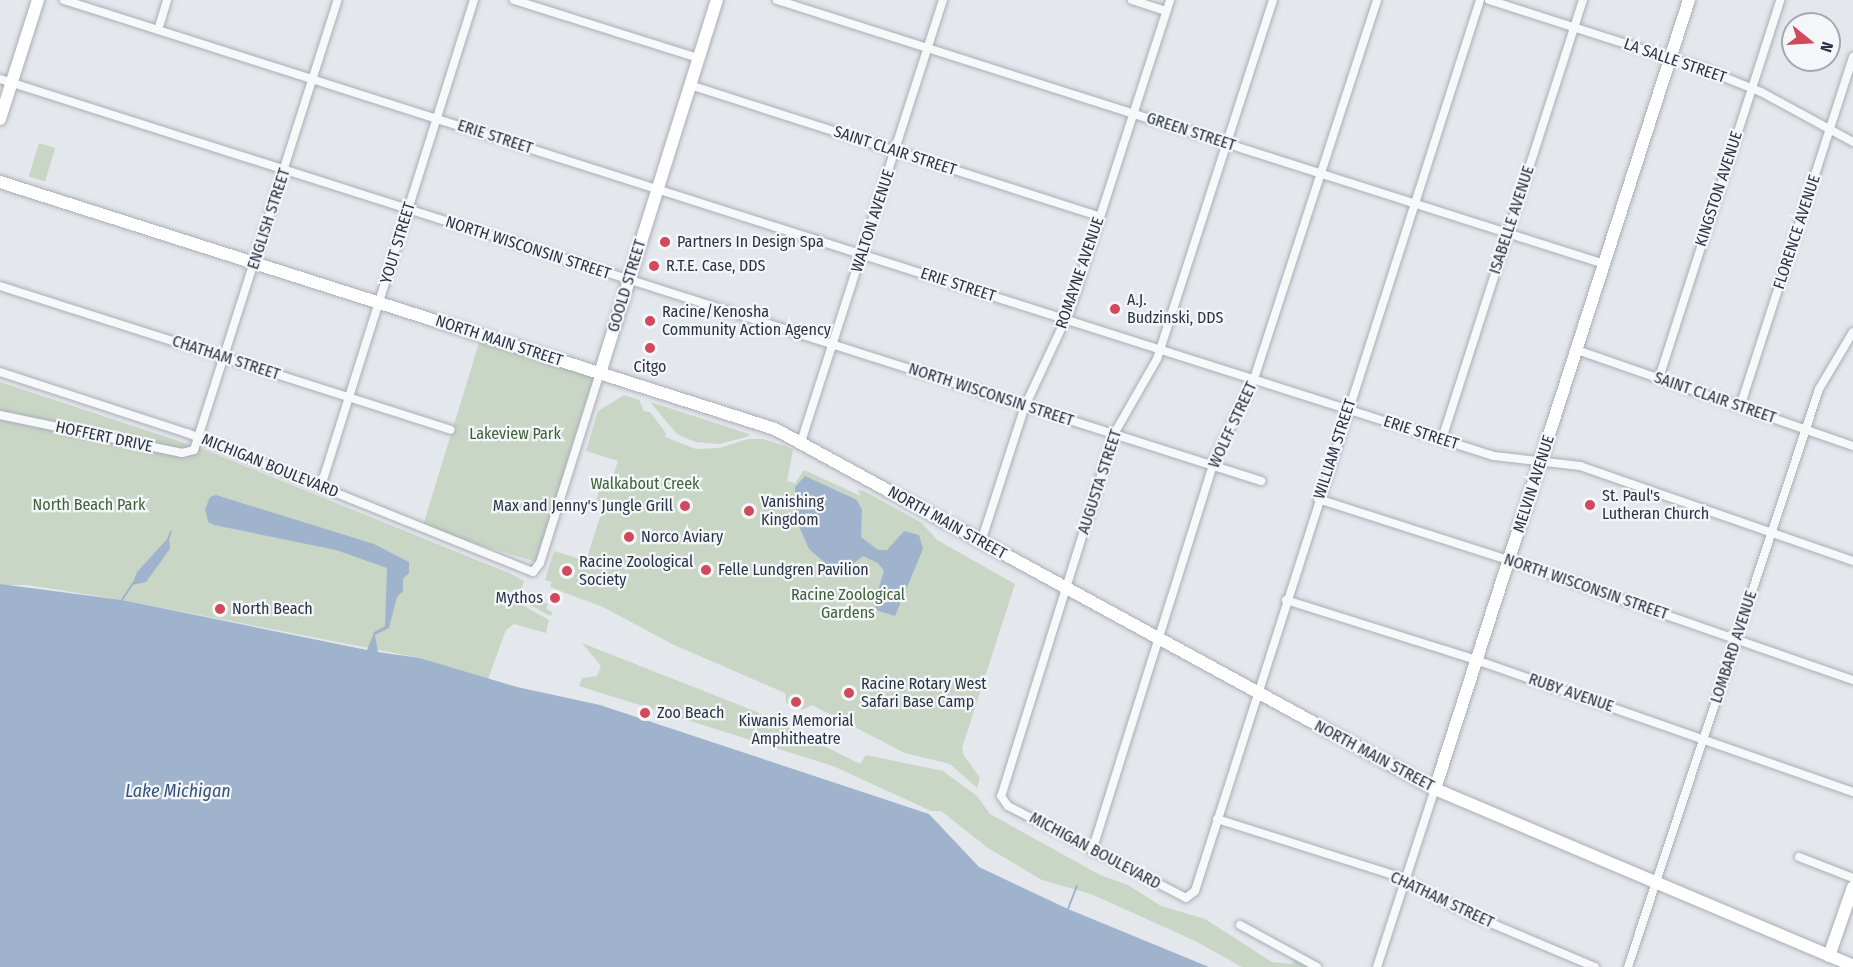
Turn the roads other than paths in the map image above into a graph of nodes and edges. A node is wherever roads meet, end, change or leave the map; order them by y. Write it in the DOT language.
graph roads {
  1 [pos="38,0"];
  2 [pos="64,0"];
  3 [pos="167,0"];
  4 [pos="338,0"];
  5 [pos="474,0"];
  6 [pos="514,0"];
  7 [pos="717,0"];
  8 [pos="777,0"];
  9 [pos="943,0"];
  10 [pos="1132,0"];
  11 [pos="1170,0"];
  12 [pos="1273,0"];
  13 [pos="1377,0"];
  14 [pos="1480,0"];
  15 [pos="1489,0"];
  16 [pos="1583,0"];
  17 [pos="1689,0"];
  18 [pos="1780,0"];
  19 [pos="1166,11"];
  20 [pos="1575,27"];
  21 [pos="158,30"];
  22 [pos="928,48"];
  23 [pos="1853,57"];
  24 [pos="698,58"];
  25 [pos="1671,58"];
  26 [pos="313,79"];
  27 [pos="6,81"];
  28 [pos="690,86"];
  29 [pos="1752,88"];
  30 [pos="1133,114"];
  31 [pos="437,118"];
  32 [pos="0,119"];
  33 [pos="1830,129"];
  34 [pos="1853,142"];
  35 [pos="1227,144"];
  36 [pos="895,151"];
  37 [pos="284,170"];
  38 [pos="1320,173"];
  39 [pos="0,183"];
  40 [pos="657,189"];
  41 [pos="1414,203"];
  42 [pos="408,210"];
  43 [pos="1100,217"];
  44 [pos="1508,233"];
  45 [pos="862,254"];
  46 [pos="255,264"];
  47 [pos="1604,264"];
  48 [pos="629,280"];
  49 [pos="0,286"];
  50 [pos="379,303"];
  51 [pos="1066,319"];
  52 [pos="1853,332"];
  53 [pos="834,346"];
  54 [pos="1161,349"];
  55 [pos="1577,350"];
  56 [pos="225,357"];
  57 [pos="0,372"];
  58 [pos="600,373"];
  59 [pos="1659,378"];
  60 [pos="1254,379"];
  61 [pos="349,397"];
  62 [pos="1025,406"];
  63 [pos="1740,407"];
  64 [pos="1348,409"];
  65 [pos="0,415"];
  66 [pos="1805,429"];
  67 [pos="451,430"];
  68 [pos="1114,434"];
  69 [pos="199,438"];
  70 [pos="1442,439"];
  71 [pos="801,442"];
  72 [pos="1853,446"];
  73 [pos="1541,461"];
  74 [pos="1213,466"];
  75 [pos="1261,481"];
  76 [pos="321,486"];
  77 [pos="1318,500"];
  78 [pos="1772,532"];
  79 [pos="981,542"];
  80 [pos="1508,560"];
  81 [pos="1853,561"];
  82 [pos="536,571"];
  83 [pos="1066,590"];
  84 [pos="1286,600"];
  85 [pos="1737,639"];
  86 [pos="1159,640"];
  87 [pos="1476,660"];
  88 [pos="1853,680"];
  89 [pos="1257,695"];
  90 [pos="1703,738"];
  91 [pos="1435,789"];
  92 [pos="1853,792"];
  93 [pos="1002,800"];
  94 [pos="1217,819"];
  95 [pos="1092,851"];
  96 [pos="1799,857"];
  97 [pos="1853,878"];
  98 [pos="1405,881"];
  99 [pos="1655,884"];
  100 [pos="1853,887"];
  101 [pos="1190,897"];
  102 [pos="1240,925"];
  103 [pos="1829,956"];
  104 [pos="1853,966"];
  105 [pos="1317,967"];
  106 [pos="1377,967"];
  107 [pos="1595,967"];
  108 [pos="1628,967"];
  1 -- 27 [label="main road"];
  2 -- 21 [label="street, ERIE STREET"];
  3 -- 21 [label="street"];
  4 -- 26 [label="street, ENGLISH STREET"];
  5 -- 31 [label="street, YOUT STREET"];
  6 -- 24 [label="street"];
  7 -- 24 [label="main road, GOOLD STREET"];
  8 -- 22 [label="street, GREEN STREET"];
  9 -- 22 [label="street, WALTON AVENUE"];
  10 -- 19 [label="street"];
  11 -- 19 [label="street, ROMAYNE AVENUE"];
  12 -- 35 [label="street, AUGUSTA STREET"];
  13 -- 38 [label="street, WOLFF STREET"];
  14 -- 41 [label="street, WILLIAM STREET"];
  15 -- 20 [label="street, LA SALLE STREET"];
  16 -- 20 [label="street, ISABELLE AVENUE"];
  17 -- 25 [label="main road, MELVIN AVENUE"];
  18 -- 29 [label="street, KINGSTON AVENUE"];
  19 -- 30 [label="street, ROMAYNE AVENUE"];
  20 -- 25 [label="street, LA SALLE STREET"];
  20 -- 44 [label="street, ISABELLE AVENUE"];
  21 -- 26 [label="street, ERIE STREET"];
  22 -- 30 [label="street, GREEN STREET"];
  22 -- 36 [label="street, WALTON AVENUE"];
  23 -- 33 [label="street, FLORENCE AVENUE"];
  24 -- 28 [label="main road, GOOLD STREET"];
  25 -- 29 [label="street, LA SALLE STREET"];
  25 -- 47 [label="main road, MELVIN AVENUE"];
  26 -- 31 [label="street, ERIE STREET"];
  26 -- 37 [label="street, ENGLISH STREET"];
  27 -- 32 [label="main road"];
  27 -- 37 [label="street, NORTH WISCONSIN STREET"];
  28 -- 36 [label="street, SAINT CLAIR STREET"];
  28 -- 40 [label="main road, GOOLD STREET"];
  29 -- 33 [label="street, LA SALLE STREET"];
  29 -- 59 [label="street, KINGSTON AVENUE"];
  30 -- 35 [label="street, GREEN STREET"];
  30 -- 43 [label="street, ROMAYNE AVENUE"];
  31 -- 40 [label="street, ERIE STREET"];
  31 -- 42 [label="street, YOUT STREET"];
  33 -- 34 [label="street, LA SALLE STREET"];
  33 -- 63 [label="street, FLORENCE AVENUE"];
  35 -- 38 [label="street, GREEN STREET"];
  35 -- 54 [label="street, AUGUSTA STREET"];
  36 -- 43 [label="street, SAINT CLAIR STREET"];
  36 -- 45 [label="street, WALTON AVENUE"];
  37 -- 42 [label="street, NORTH WISCONSIN STREET"];
  37 -- 46 [label="street, ENGLISH STREET"];
  38 -- 41 [label="street, GREEN STREET"];
  38 -- 60 [label="street, WOLFF STREET"];
  39 -- 46 [label="main road, NORTH MAIN STREET"];
  40 -- 45 [label="street, ERIE STREET"];
  40 -- 48 [label="main road, GOOLD STREET"];
  41 -- 44 [label="street, GREEN STREET"];
  41 -- 64 [label="street, WILLIAM STREET"];
  42 -- 48 [label="street, NORTH WISCONSIN STREET"];
  42 -- 50 [label="street, YOUT STREET"];
  43 -- 51 [label="street, ROMAYNE AVENUE"];
  44 -- 47 [label="street, GREEN STREET"];
  44 -- 70 [label="street, ISABELLE AVENUE"];
  45 -- 51 [label="street, ERIE STREET"];
  45 -- 53 [label="street, WALTON AVENUE"];
  46 -- 50 [label="main road, NORTH MAIN STREET"];
  46 -- 56 [label="street, ENGLISH STREET"];
  47 -- 55 [label="main road, MELVIN AVENUE"];
  48 -- 53 [label="street, NORTH WISCONSIN STREET"];
  48 -- 58 [label="main road, GOOLD STREET"];
  49 -- 56 [label="street, CHATHAM STREET"];
  50 -- 58 [label="main road, NORTH MAIN STREET"];
  50 -- 61 [label="street, YOUT STREET"];
  51 -- 54 [label="street, ERIE STREET"];
  51 -- 62 [label="street, ROMAYNE AVENUE"];
  52 -- 66 [label="street, LOMBARD AVENUE"];
  53 -- 62 [label="street, NORTH WISCONSIN STREET"];
  53 -- 71 [label="street, WALTON AVENUE"];
  54 -- 60 [label="street, ERIE STREET"];
  54 -- 68 [label="street, AUGUSTA STREET"];
  55 -- 59 [label="street, SAINT CLAIR STREET"];
  55 -- 73 [label="main road, MELVIN AVENUE"];
  56 -- 61 [label="street, CHATHAM STREET"];
  56 -- 69 [label="street, ENGLISH STREET"];
  57 -- 69 [label="street, MICHIGAN BOULEVARD"];
  58 -- 71 [label="main road, NORTH MAIN STREET"];
  58 -- 82 [label="street, GOOLD STREET"];
  59 -- 63 [label="street, SAINT CLAIR STREET"];
  60 -- 64 [label="street, ERIE STREET"];
  60 -- 74 [label="street, WOLFF STREET"];
  61 -- 67 [label="street, CHATHAM STREET"];
  61 -- 76 [label="street, YOUT STREET"];
  62 -- 68 [label="street, NORTH WISCONSIN STREET"];
  62 -- 79 [label="street, ROMAYNE AVENUE"];
  63 -- 66 [label="street, SAINT CLAIR STREET"];
  64 -- 70 [label="street, ERIE STREET"];
  64 -- 77 [label="street, WILLIAM STREET"];
  65 -- 69 [label="street, HOFFERT DRIVE"];
  66 -- 72 [label="street, SAINT CLAIR STREET"];
  66 -- 78 [label="street, LOMBARD AVENUE"];
  68 -- 74 [label="street, NORTH WISCONSIN STREET"];
  68 -- 83 [label="street, AUGUSTA STREET"];
  69 -- 76 [label="street, MICHIGAN BOULEVARD"];
  70 -- 73 [label="street, ERIE STREET"];
  71 -- 79 [label="main road, NORTH MAIN STREET"];
  73 -- 78 [label="street, ERIE STREET"];
  73 -- 80 [label="main road, MELVIN AVENUE"];
  74 -- 75 [label="street, NORTH WISCONSIN STREET"];
  74 -- 86 [label="street, WOLFF STREET"];
  76 -- 82 [label="street, MICHIGAN BOULEVARD"];
  77 -- 80 [label="street, NORTH WISCONSIN STREET"];
  77 -- 84 [label="street, WILLIAM STREET"];
  78 -- 81 [label="street, ERIE STREET"];
  78 -- 85 [label="street, LOMBARD AVENUE"];
  79 -- 83 [label="main road, NORTH MAIN STREET"];
  80 -- 85 [label="street, NORTH WISCONSIN STREET"];
  80 -- 87 [label="main road, MELVIN AVENUE"];
  83 -- 86 [label="main road, NORTH MAIN STREET"];
  83 -- 93 [label="street, AUGUSTA STREET"];
  84 -- 87 [label="street, RUBY AVENUE"];
  84 -- 89 [label="street, WILLIAM STREET"];
  85 -- 88 [label="street, NORTH WISCONSIN STREET"];
  85 -- 90 [label="street, LOMBARD AVENUE"];
  86 -- 89 [label="main road, NORTH MAIN STREET"];
  86 -- 95 [label="street, WOLFF STREET"];
  87 -- 90 [label="street, RUBY AVENUE"];
  87 -- 91 [label="main road, MELVIN AVENUE"];
  89 -- 91 [label="main road, NORTH MAIN STREET"];
  89 -- 94 [label="street, WILLIAM STREET"];
  90 -- 92 [label="street, RUBY AVENUE"];
  90 -- 99 [label="street, LOMBARD AVENUE"];
  91 -- 98 [label="street, MELVIN AVENUE"];
  91 -- 99 [label="main road, NORTH MAIN STREET"];
  93 -- 95 [label="street, MICHIGAN BOULEVARD"];
  94 -- 98 [label="street, CHATHAM STREET"];
  94 -- 101 [label="street, WILLIAM STREET"];
  95 -- 101 [label="street, MICHIGAN BOULEVARD"];
  96 -- 97 [label="street"];
  98 -- 106 [label="street, MELVIN AVENUE"];
  98 -- 107 [label="street, CHATHAM STREET"];
  99 -- 103 [label="main road, NORTH MAIN STREET"];
  99 -- 108 [label="street, LOMBARD AVENUE"];
  100 -- 103 [label="main road"];
  102 -- 105 [label="street"];
  103 -- 104 [label="main road, NORTH MAIN STREET"];
}
